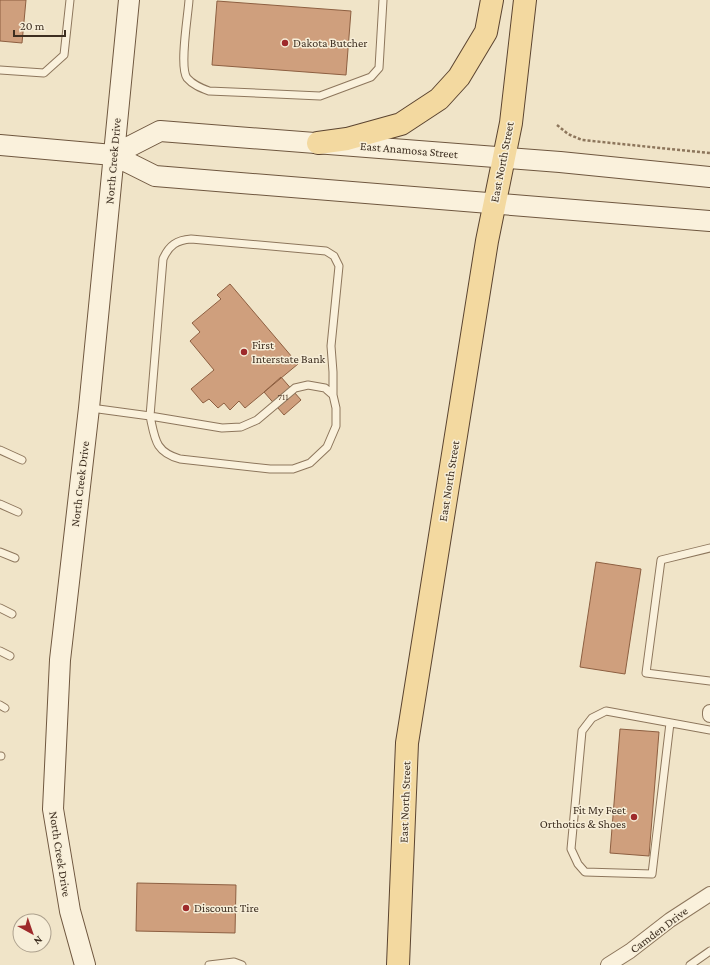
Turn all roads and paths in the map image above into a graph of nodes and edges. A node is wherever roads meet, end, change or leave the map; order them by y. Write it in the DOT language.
graph roads {
  1 [pos="70,0"];
  2 [pos="129,0"];
  3 [pos="189,0"];
  4 [pos="383,0"];
  5 [pos="492,0"];
  6 [pos="526,0"];
  7 [pos="0,70"];
  8 [pos="557,125"];
  9 [pos="318,143"];
  10 [pos="0,145"];
  11 [pos="710,153"];
  12 [pos="113,155"];
  13 [pos="503,158"];
  14 [pos="710,177"];
  15 [pos="494,203"];
  16 [pos="710,221"];
  17 [pos="333,395"];
  18 [pos="88,408"];
  19 [pos="150,416"];
  20 [pos="0,450"];
  21 [pos="22,460"];
  22 [pos="0,504"];
  23 [pos="18,512"];
  24 [pos="710,548"];
  25 [pos="0,552"];
  26 [pos="15,558"];
  27 [pos="0,608"];
  28 [pos="12,614"];
  29 [pos="0,651"];
  30 [pos="10,656"];
  31 [pos="710,681"];
  32 [pos="710,712"];
  33 [pos="710,715"];
  34 [pos="670,723"];
  35 [pos="710,730"];
  36 [pos="710,894"];
  37 [pos="710,951"];
  38 [pos="85,965"];
  39 [pos="209,965"];
  40 [pos="242,965"];
  41 [pos="398,965"];
  42 [pos="608,965"];
  43 [pos="690,965"];
  1 -- 7 [label="lane"];
  2 -- 12 [label="street, North Creek Drive"];
  3 -- 4 [label="lane"];
  5 -- 9 [label="main road"];
  6 -- 13 [label="main road, East North Street"];
  8 -- 11 [label="path"];
  9 -- 12 [label="street, East Anamosa Street"];
  9 -- 13 [label="street, East Anamosa Street"];
  10 -- 12 [label="street"];
  12 -- 15 [label="street"];
  12 -- 18 [label="street, North Creek Drive"];
  13 -- 14 [label="street, East Anamosa Street"];
  13 -- 15 [label="main road, East North Street"];
  15 -- 16 [label="street"];
  15 -- 41 [label="main road, East North Street"];
  17 -- 19 [label="lane"];
  17 -- 19 [label="lane"];
  17 -- 19 [label="lane"];
  18 -- 19 [label="lane"];
  18 -- 38 [label="street, North Creek Drive"];
  20 -- 21 [label="lane"];
  22 -- 23 [label="lane"];
  24 -- 31 [label="lane"];
  25 -- 26 [label="lane"];
  27 -- 28 [label="lane"];
  29 -- 30 [label="lane"];
  32 -- 33 [label="street"];
  34 -- 34 [label="lane"];
  34 -- 35 [label="lane"];
  36 -- 42 [label="street, Camden Drive"];
  37 -- 43 [label="lane"];
  39 -- 40 [label="lane"];
}
